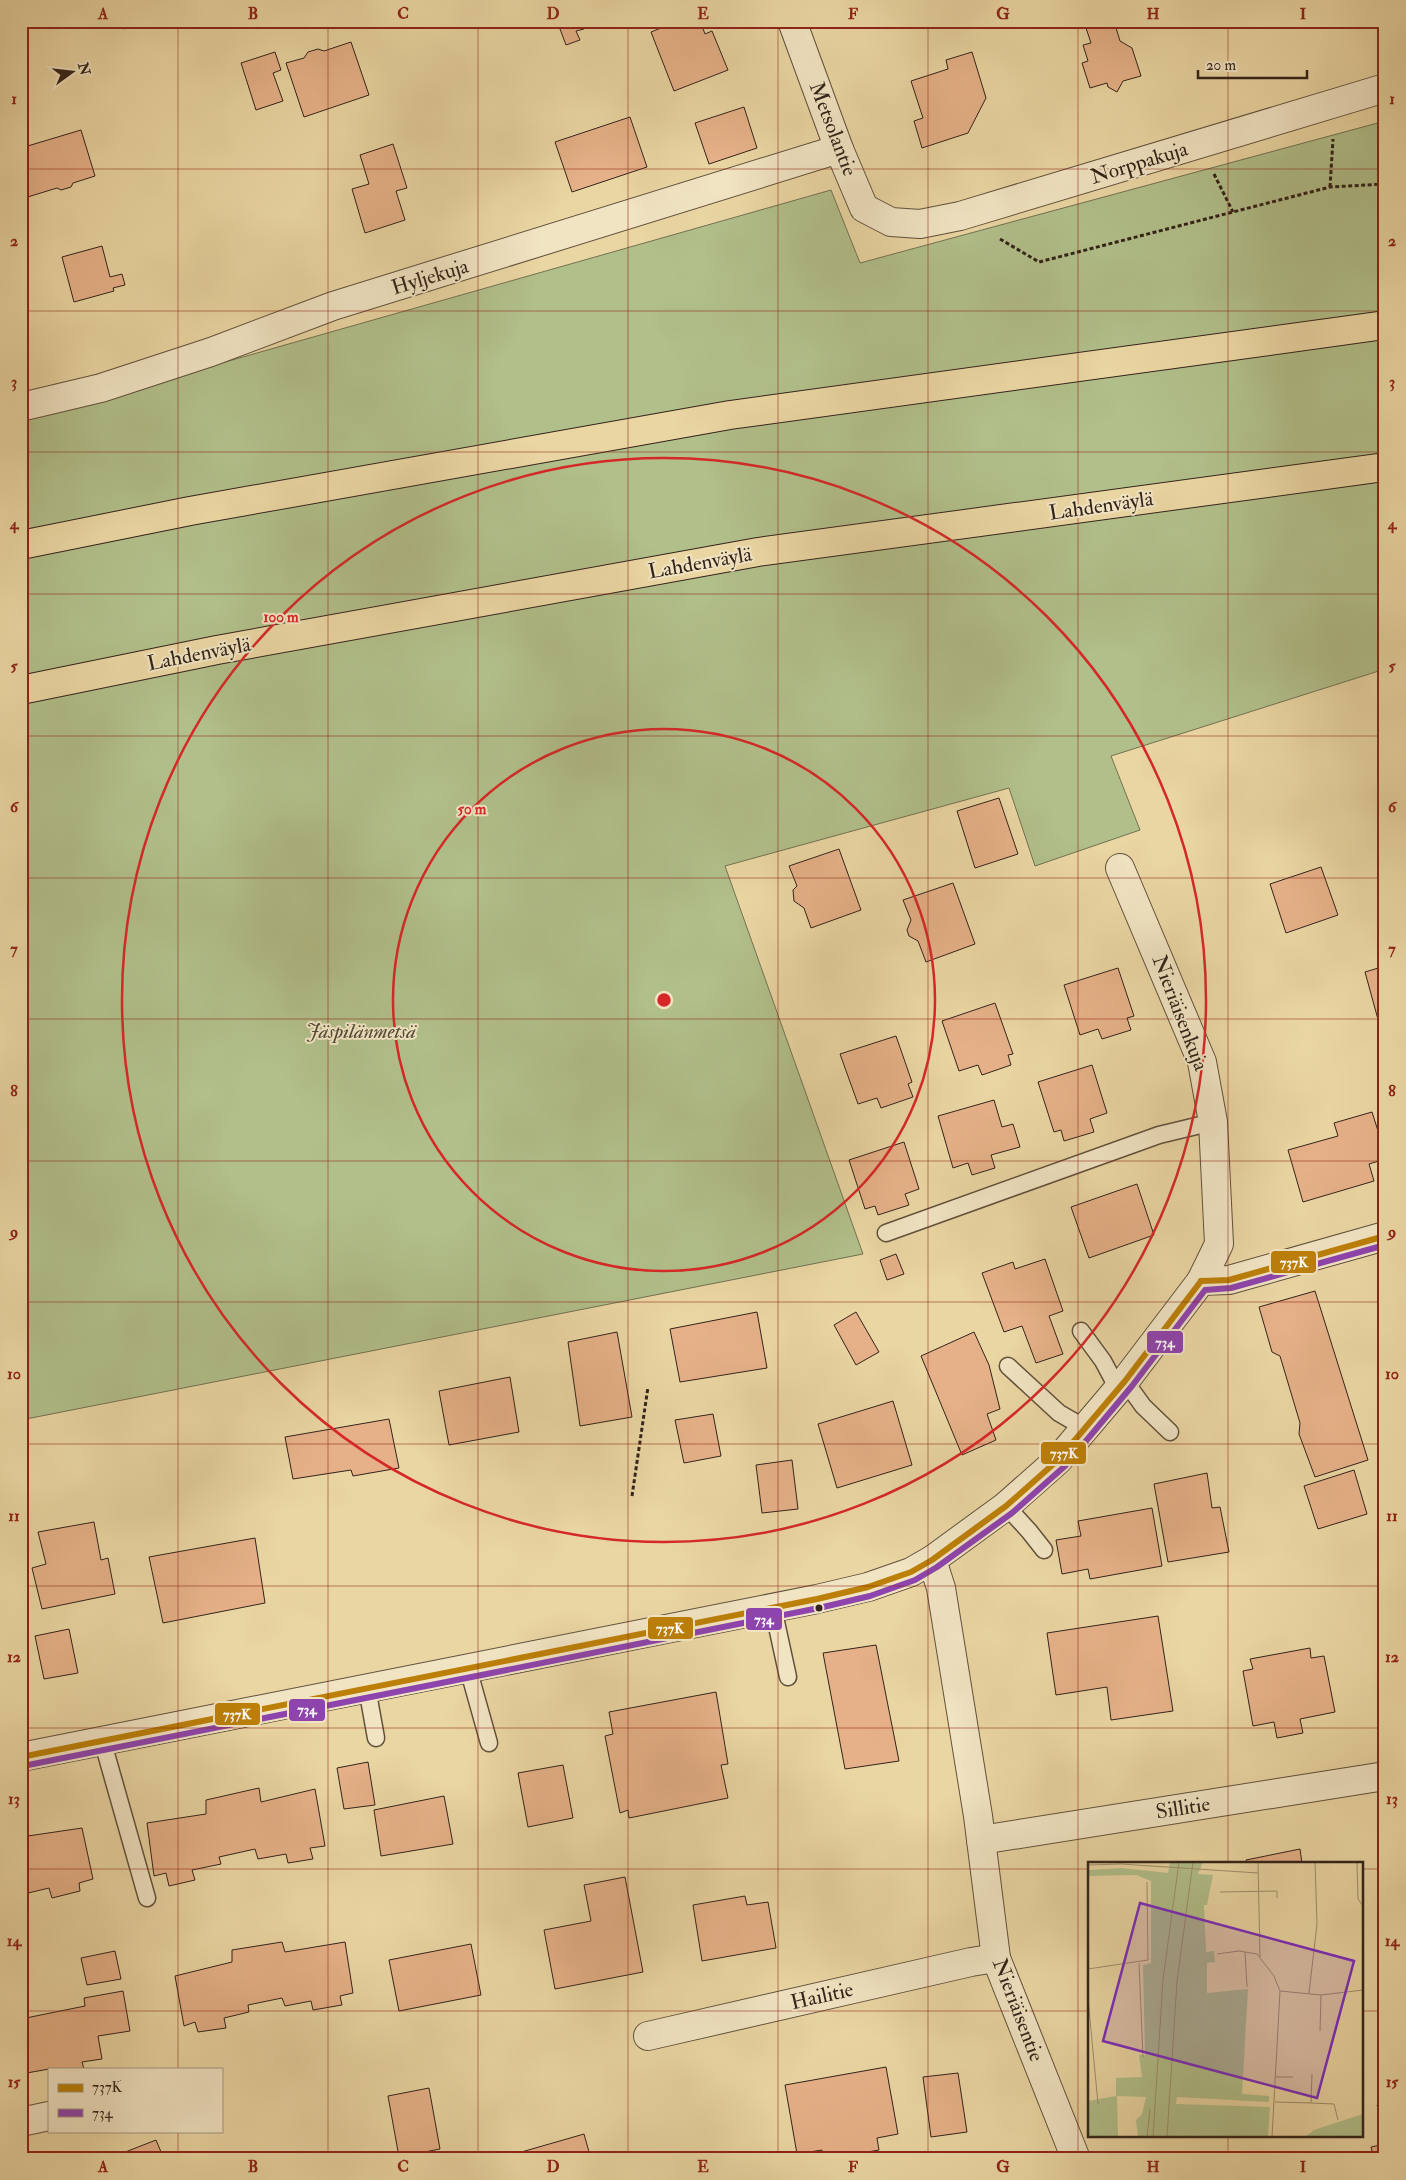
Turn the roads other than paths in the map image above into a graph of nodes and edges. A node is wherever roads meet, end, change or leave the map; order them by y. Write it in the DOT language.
graph roads {
  1 [pos="792,21"];
  2 [pos="1385,88"];
  3 [pos="839,148"];
  4 [pos="891,222"];
  5 [pos="1385,324"];
  6 [pos="21,407"];
  7 [pos="1385,467"];
  8 [pos="21,545"];
  9 [pos="21,690"];
  10 [pos="1120,868"];
  11 [pos="1214,1122"];
  12 [pos="886,1233"];
  13 [pos="1385,1236"];
  14 [pos="1200,1281"];
  15 [pos="1081,1331"];
  16 [pos="1008,1366"];
  17 [pos="1121,1385"];
  18 [pos="1085,1428"];
  19 [pos="1170,1432"];
  20 [pos="1006,1506"];
  21 [pos="1044,1550"];
  22 [pos="932,1560"];
  23 [pos="773,1608"];
  24 [pos="468,1668"];
  25 [pos="788,1677"];
  26 [pos="367,1688"];
  27 [pos="376,1738"];
  28 [pos="103,1742"];
  29 [pos="489,1743"];
  30 [pos="21,1757"];
  31 [pos="1385,1776"];
  32 [pos="981,1840"];
  33 [pos="147,1898"];
  34 [pos="996,1958"];
  35 [pos="648,2036"];
  36 [pos="48,2116"];
  37 [pos="21,2122"];
  38 [pos="1076,2159"];
  1 -- 3 [label="street, Metsolantie"];
  2 -- 4 [label="street, Norppakuja"];
  3 -- 4 [label="street, Metsolantie"];
  3 -- 6 [label="street, Hyljekuja"];
  5 -- 8 [label="highway"];
  7 -- 9 [label="highway, Lahdenväylä"];
  10 -- 11 [label="street, Nieriäisenkuja"];
  11 -- 12 [label="lane"];
  11 -- 14 [label="street, Nieriäisenkuja"];
  13 -- 14 [label="street"];
  14 -- 17 [label="street"];
  15 -- 17 [label="lane"];
  16 -- 18 [label="lane"];
  17 -- 18 [label="street"];
  17 -- 19 [label="lane"];
  18 -- 20 [label="street"];
  20 -- 21 [label="lane"];
  20 -- 22 [label="street"];
  22 -- 23 [label="street"];
  22 -- 32 [label="street, Nieriäisentie"];
  23 -- 24 [label="street"];
  23 -- 25 [label="lane"];
  24 -- 26 [label="street"];
  24 -- 29 [label="lane"];
  26 -- 27 [label="lane"];
  26 -- 28 [label="street"];
  28 -- 30 [label="street"];
  28 -- 33 [label="lane"];
  31 -- 32 [label="street, Sillitie"];
  32 -- 34 [label="street, Nieriäisentie"];
  34 -- 35 [label="street, Hailitie"];
  34 -- 38 [label="street, Nieriäisentie"];
  36 -- 37 [label="street"];
}
